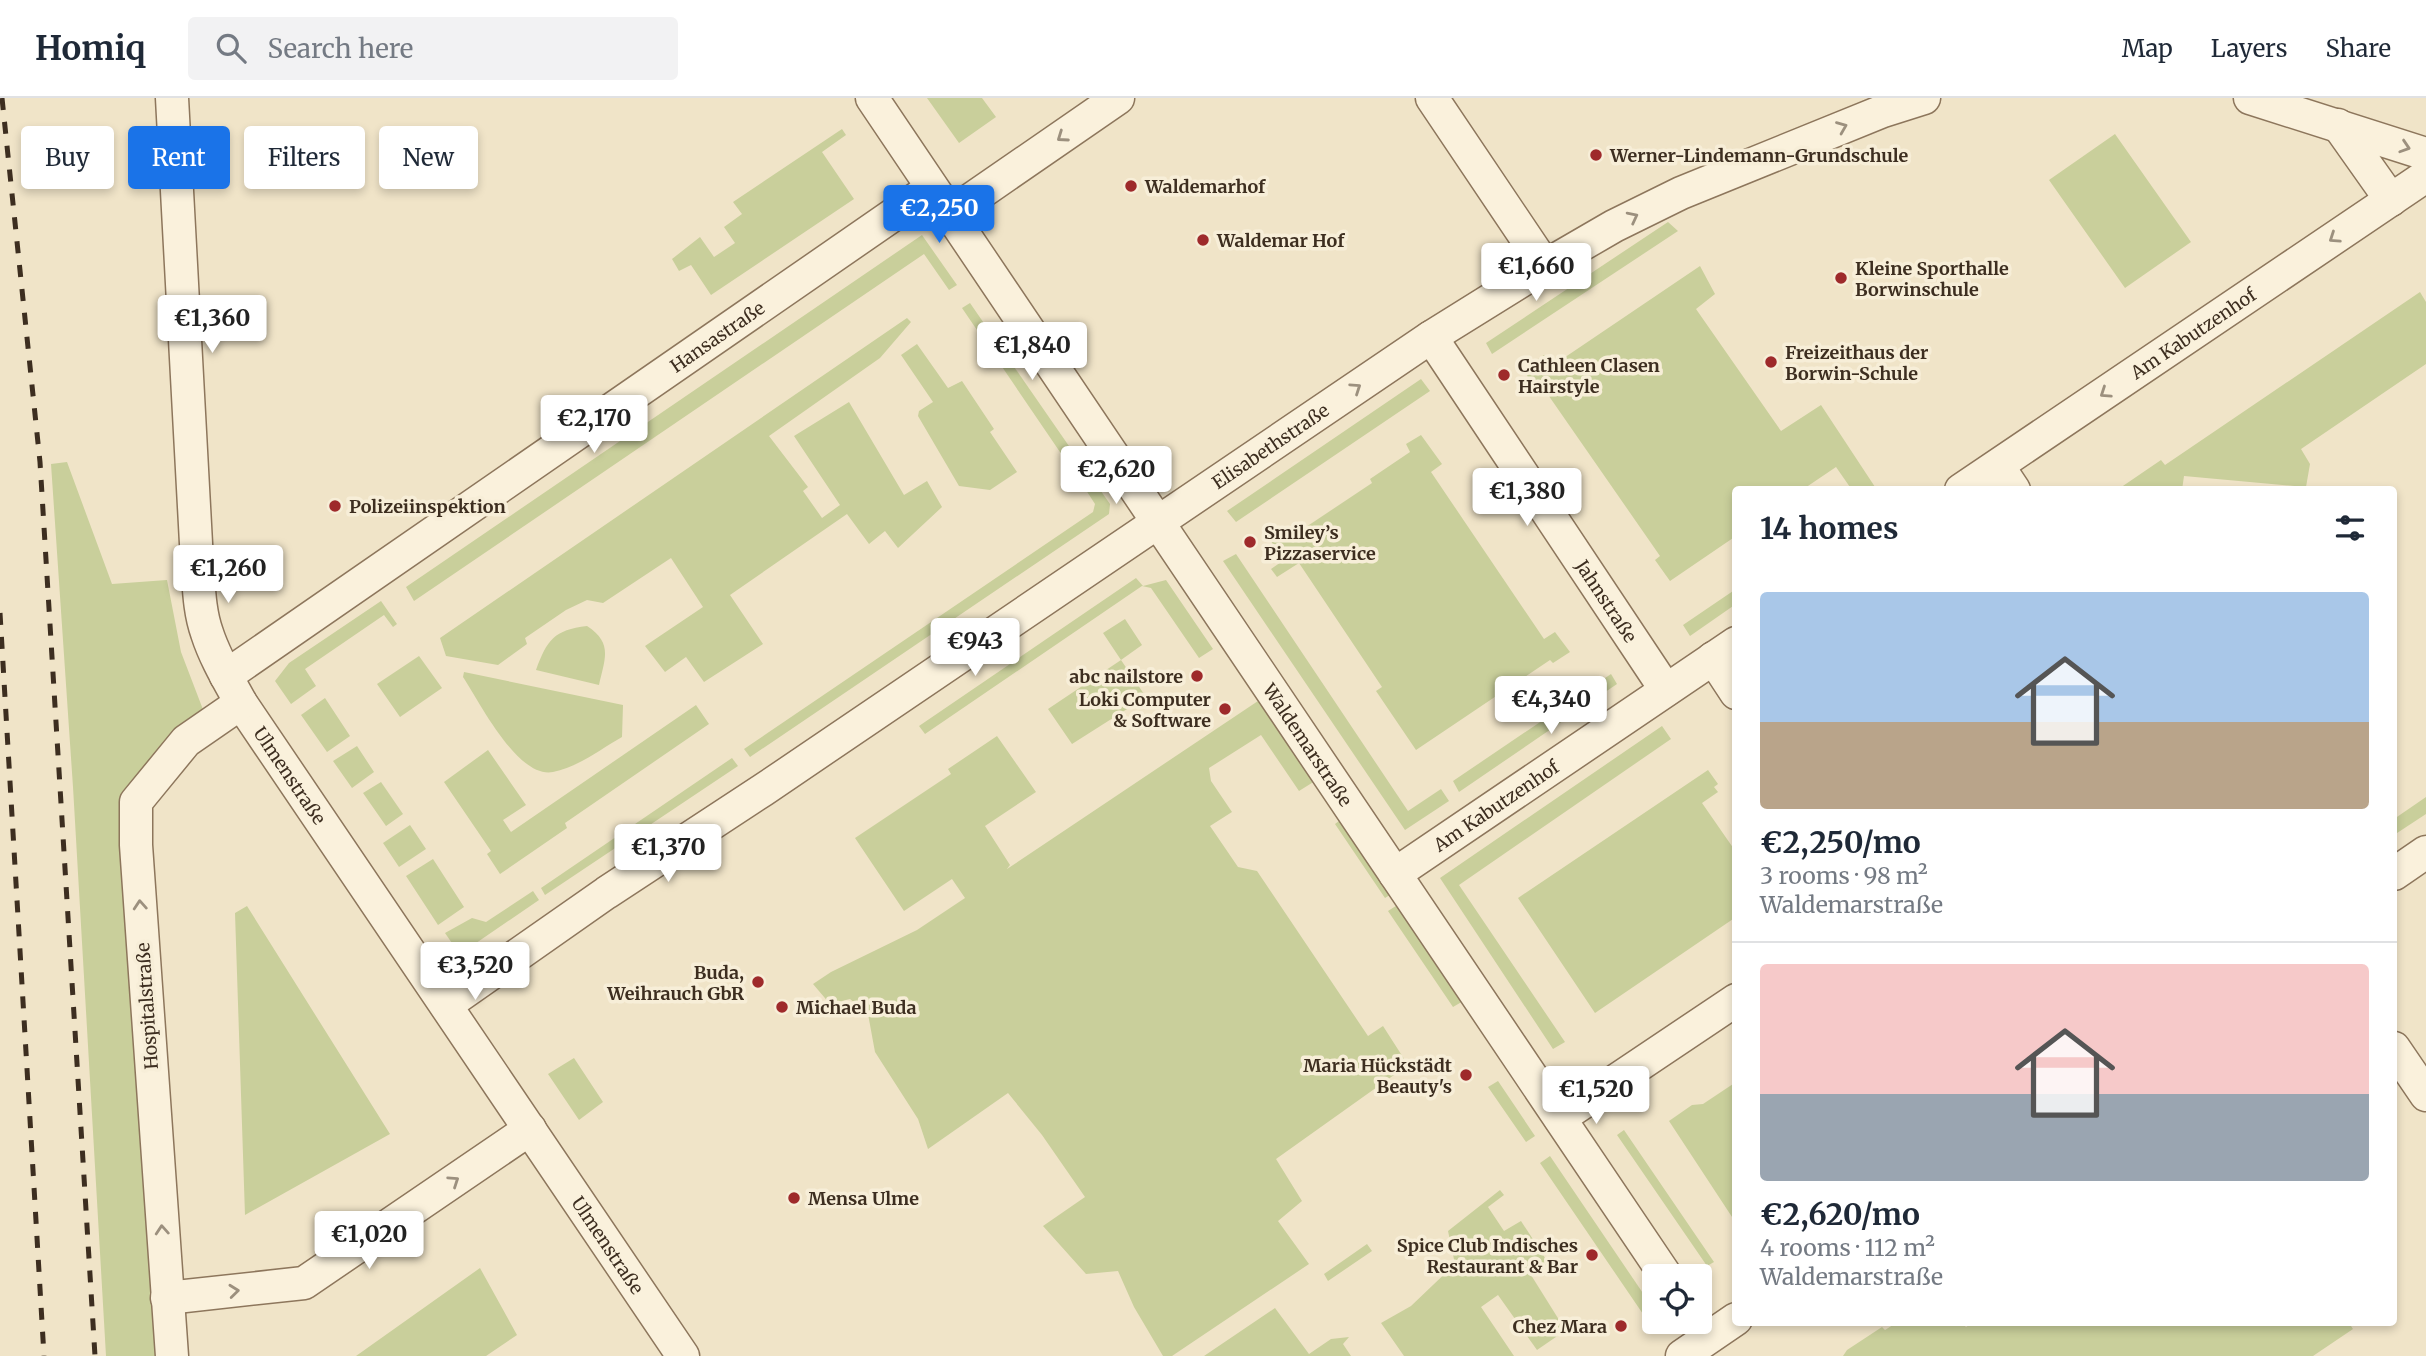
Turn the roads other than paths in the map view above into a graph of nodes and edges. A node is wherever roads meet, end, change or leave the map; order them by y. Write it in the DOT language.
graph roads {
  1 [pos="172,98"];
  2 [pos="872,98"];
  3 [pos="1118,98"];
  4 [pos="1432,98"];
  5 [pos="1924,98"];
  6 [pos="2250,98"];
  7 [pos="2338,125"];
  8 [pos="2426,154"];
  9 [pos="2426,176"];
  10 [pos="932,188"];
  11 [pos="2391,200"];
  12 [pos="950,214"];
  13 [pos="1545,265"];
  14 [pos="1431,337"];
  15 [pos="2006,478"];
  16 [pos="1976,486"];
  17 [pos="1158,522"];
  18 [pos="1724,651"];
  19 [pos="1732,679"];
  20 [pos="234,690"];
  21 [pos="1666,690"];
  22 [pos="2426,852"];
  23 [pos="2397,872"];
  24 [pos="1395,874"];
  25 [pos="1732,1003"];
  26 [pos="446,1005"];
  27 [pos="2397,1052"];
  28 [pos="2426,1095"];
  29 [pos="1560,1118"];
  30 [pos="530,1129"];
  31 [pos="1658,1264"];
  32 [pos="167,1298"];
  33 [pos="1732,1322"];
  34 [pos="1708,1339"];
  35 [pos="681,1355"];
  36 [pos="172,1356"];
  37 [pos="1682,1356"];
  1 -- 20 [label="street, Ulmenstraße"];
  2 -- 10 [label="street, Waldemarstraße"];
  3 -- 12 [label="street, one-way"];
  4 -- 13 [label="street"];
  13 -- 5 [label="street, Elisabethstraße, one-way"];
  6 -- 7 [label="street"];
  7 -- 8 [label="street, one-way"];
  7 -- 11 [label="street"];
  9 -- 11 [label="street, Am Kabutzenhof"];
  10 -- 12 [label="street, Waldemarstraße"];
  10 -- 20 [label="street, Hansastraße"];
  11 -- 15 [label="street, Am Kabutzenhof, one-way"];
  12 -- 17 [label="street, Waldemarstraße"];
  13 -- 14 [label="street, Elisabethstraße"];
  17 -- 14 [label="street, Elisabethstraße, one-way"];
  14 -- 21 [label="street, Jahnstraße"];
  15 -- 16 [label="street, Am Kabutzenhof"];
  17 -- 24 [label="street, Waldemarstraße"];
  17 -- 26 [label="street, Elisabethstraße"];
  18 -- 19 [label="street"];
  18 -- 21 [label="street, Am Kabutzenhof"];
  20 -- 26 [label="street, Ulmenstraße"];
  32 -- 20 [label="street, Hospitalstraße, one-way"];
  21 -- 24 [label="street, Am Kabutzenhof"];
  22 -- 23 [label="street"];
  24 -- 29 [label="street, Waldemarstraße"];
  25 -- 29 [label="street"];
  26 -- 30 [label="street, Ulmenstraße"];
  27 -- 28 [label="street"];
  29 -- 31 [label="street, Waldemarstraße"];
  32 -- 30 [label="street, one-way"];
  30 -- 35 [label="street, Ulmenstraße"];
  32 -- 36 [label="street, Hospitalstraße"];
  33 -- 34 [label="street"];
  34 -- 37 [label="street"];
}
